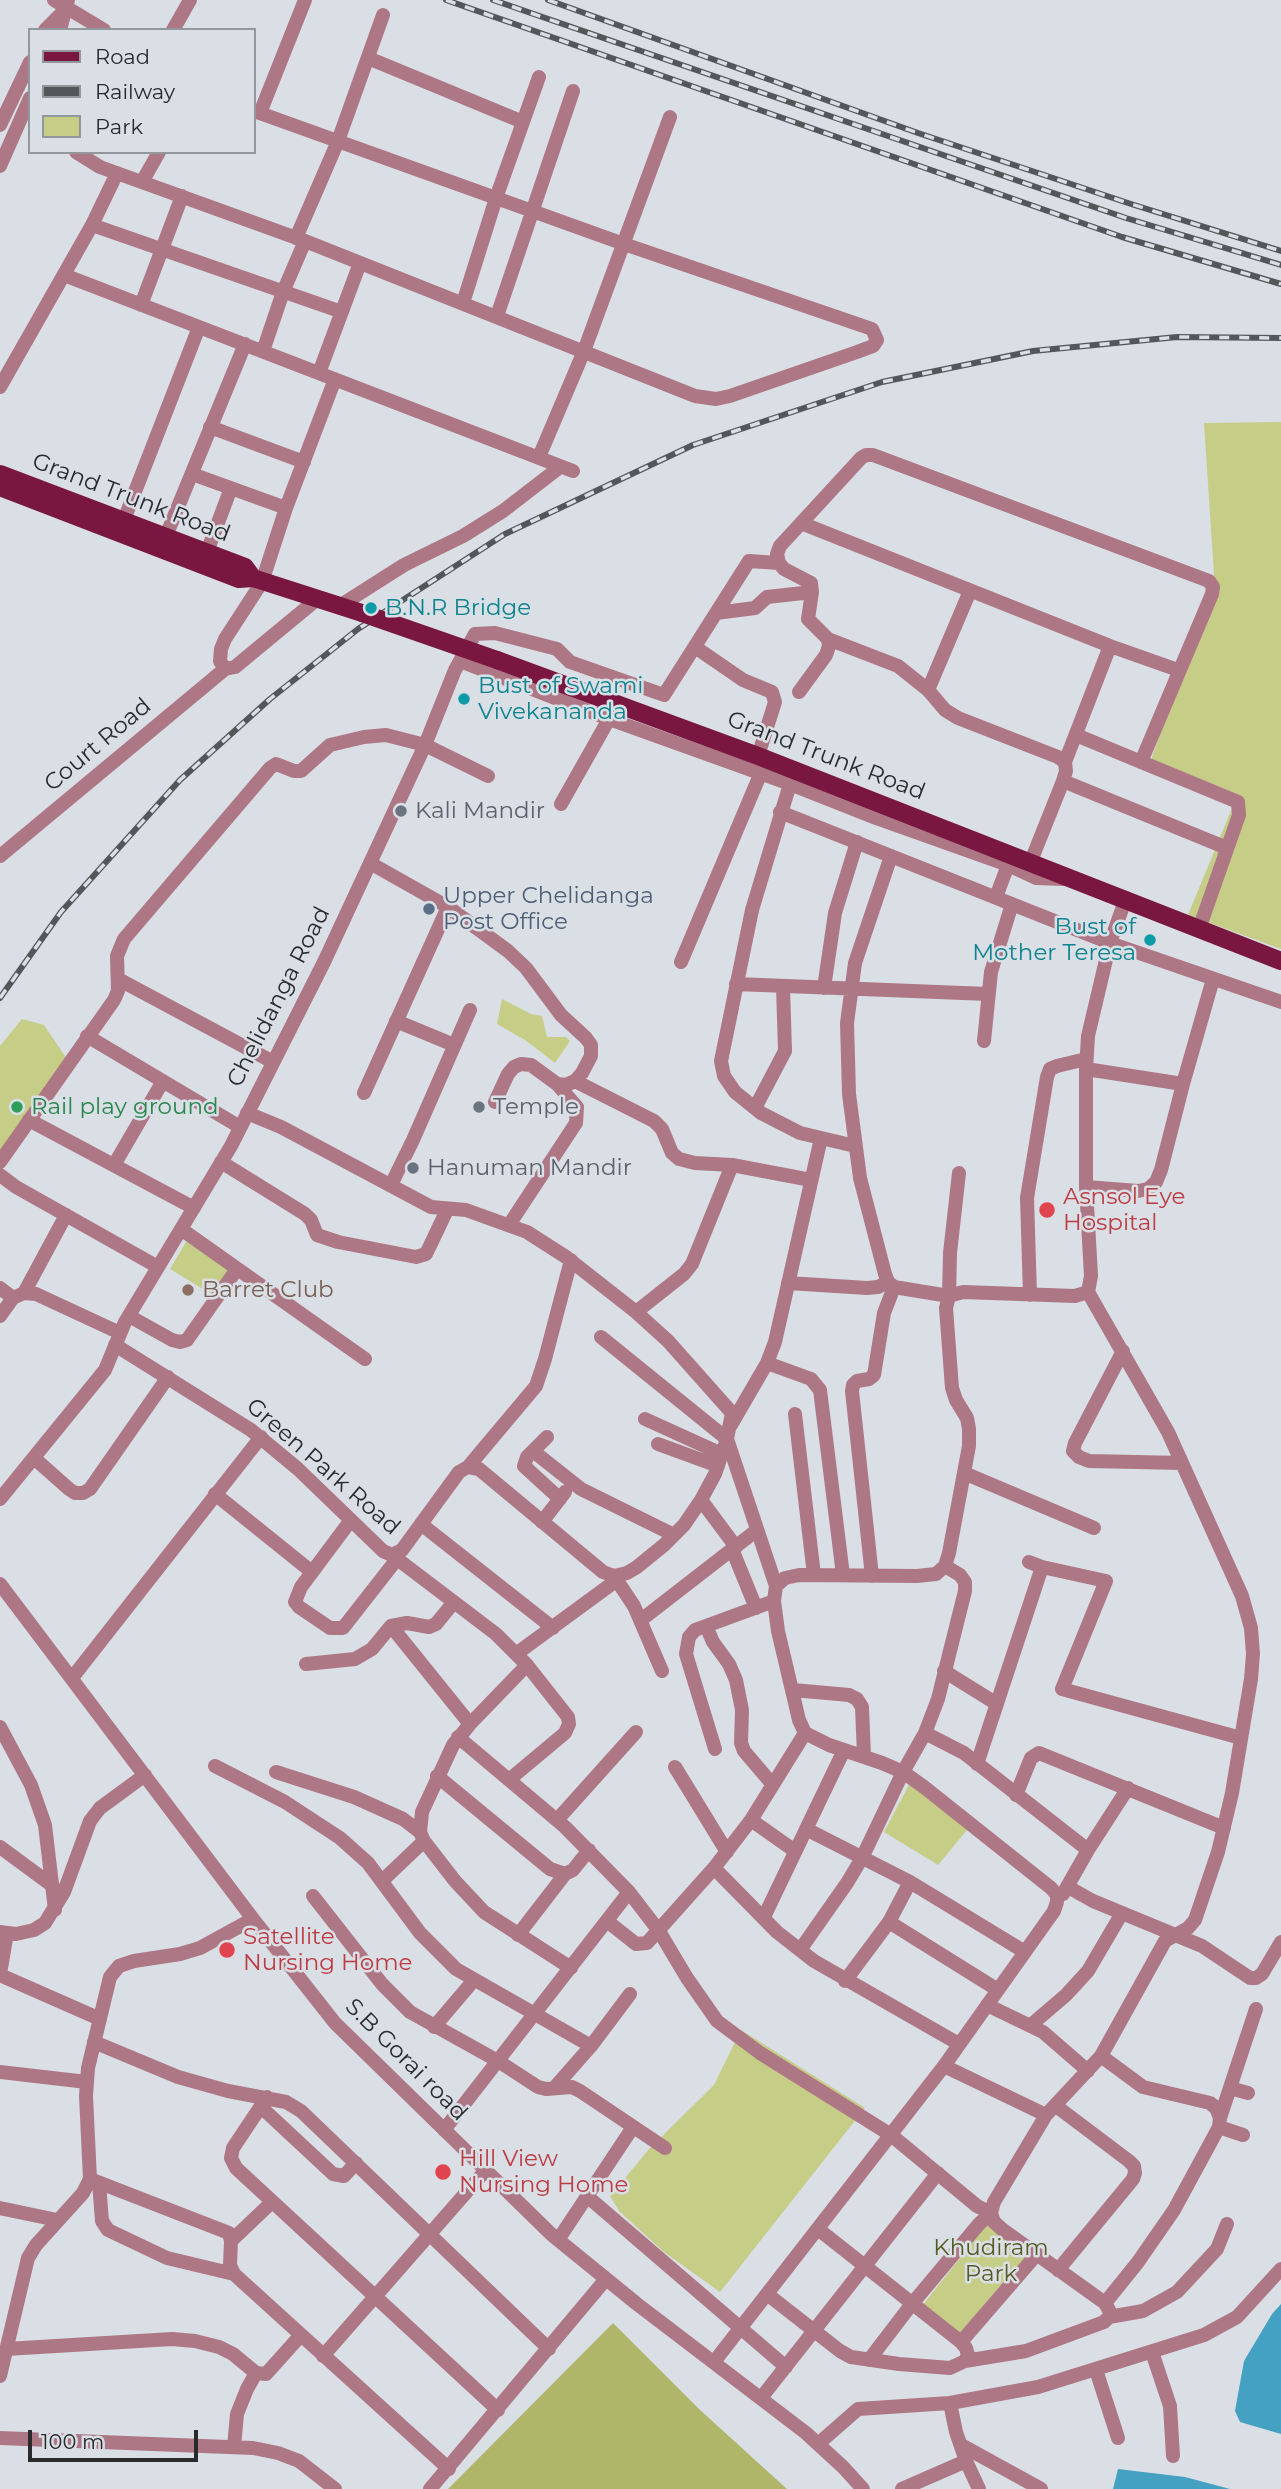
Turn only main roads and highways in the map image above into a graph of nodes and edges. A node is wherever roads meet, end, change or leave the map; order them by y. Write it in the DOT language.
graph roads {
  1 [pos="0,474"];
  2 [pos="0,487"];
  3 [pos="252,576"];
  4 [pos="1281,961"];
  1 -- 3 [label="main road, Grand Trunk Road"];
  2 -- 3 [label="main road, Grand Trunk Road"];
  3 -- 4 [label="main road, Grand Trunk Road, bridge"];
}
